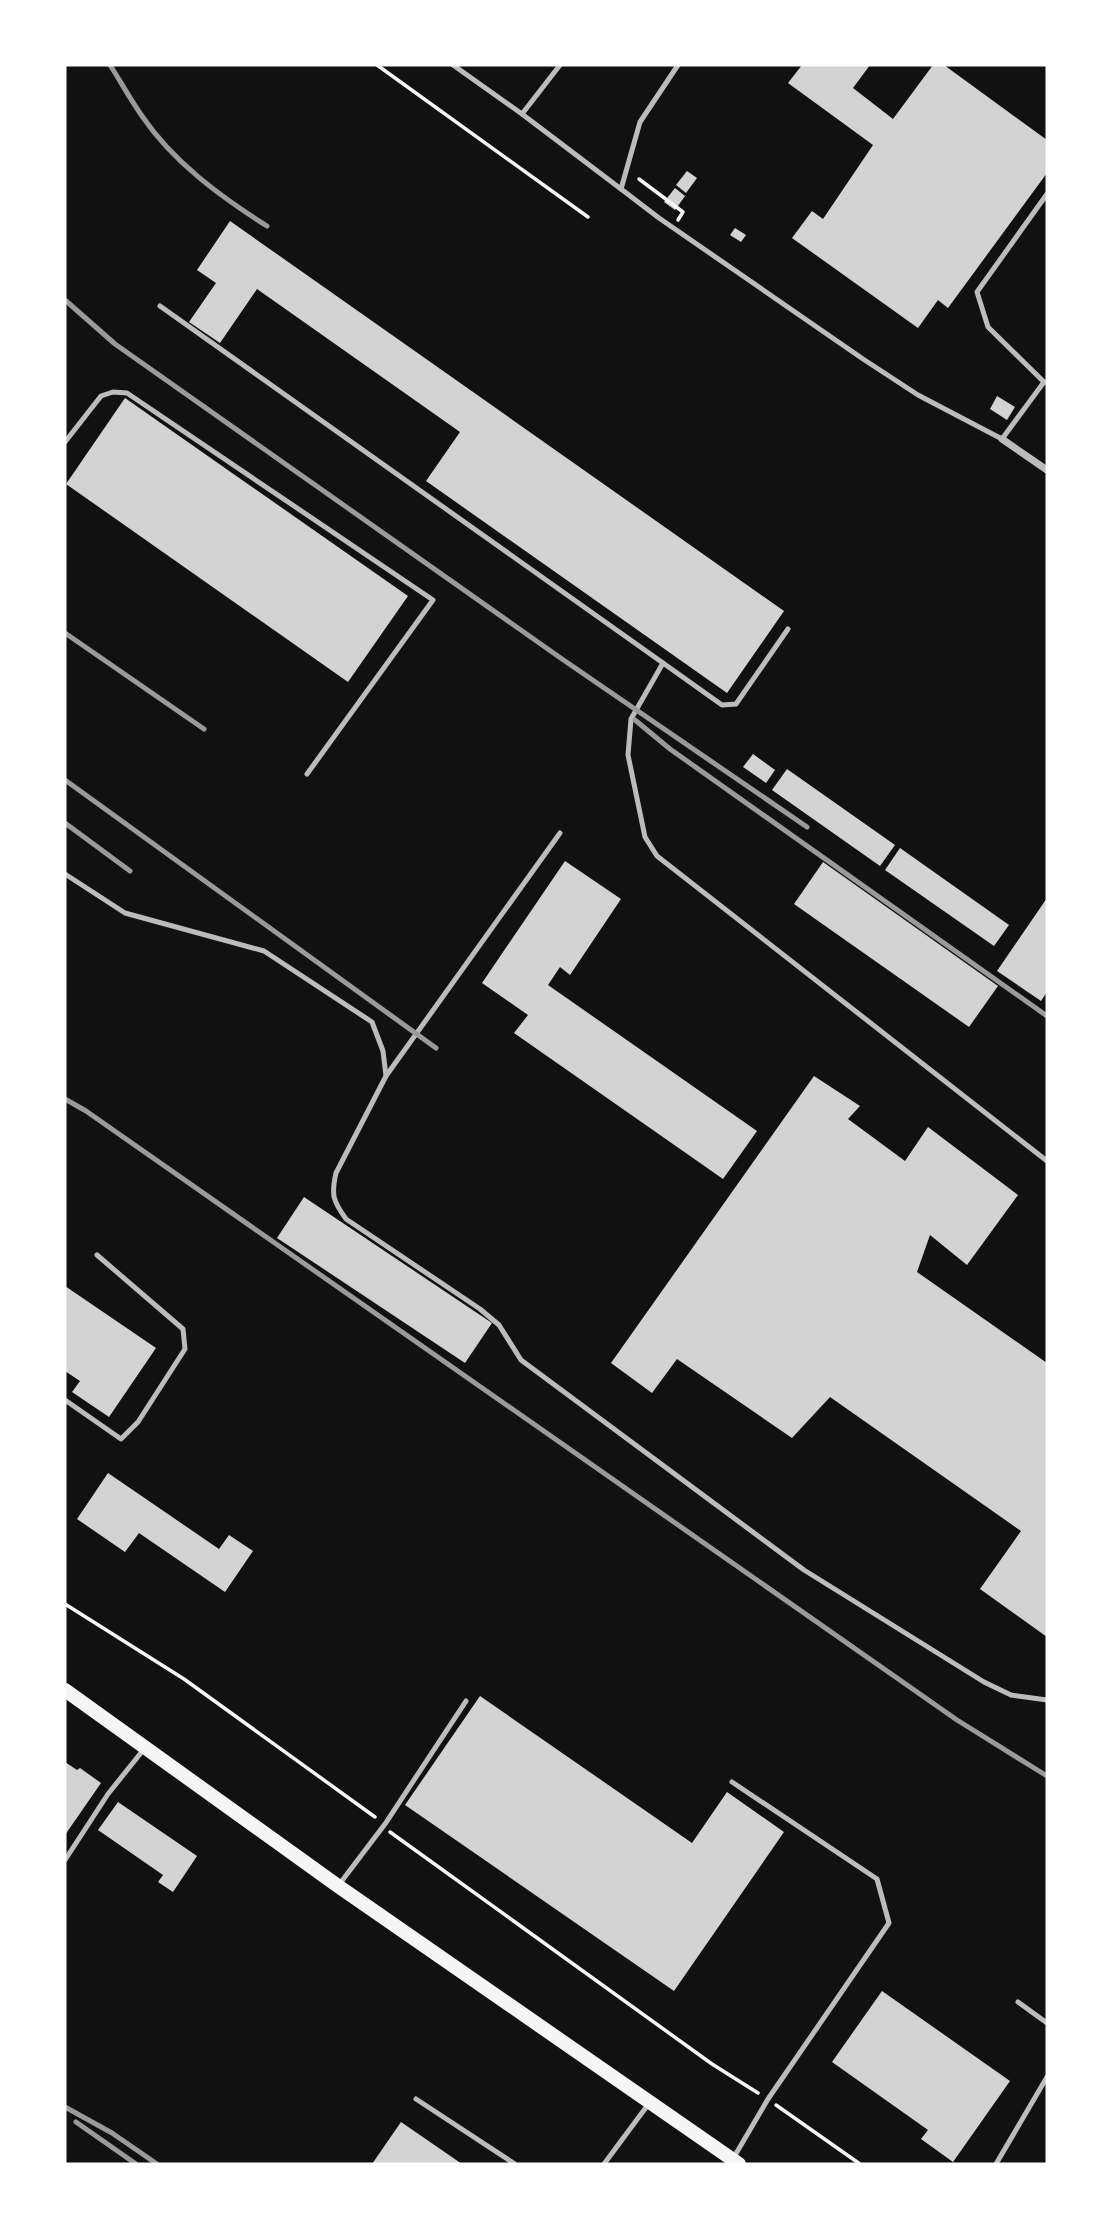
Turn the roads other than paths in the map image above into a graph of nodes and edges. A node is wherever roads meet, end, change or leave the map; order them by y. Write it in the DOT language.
graph roads {
  1 [pos="453,65"];
  2 [pos="560,65"];
  3 [pos="678,65"];
  4 [pos="522,114"];
  5 [pos="621,189"];
  6 [pos="1047,194"];
  7 [pos="160,306"];
  8 [pos="1046,382"];
  9 [pos="1002,439"];
  10 [pos="65,442"];
  11 [pos="1047,470"];
  12 [pos="788,629"];
  13 [pos="663,663"];
  14 [pos="307,774"];
  15 [pos="559,833"];
  16 [pos="65,874"];
  17 [pos="386,1076"];
  18 [pos="1047,1161"];
  19 [pos="97,1255"];
  20 [pos="65,1400"];
  21 [pos="65,1690"];
  22 [pos="466,1700"];
  23 [pos="1047,1700"];
  24 [pos="145,1747"];
  25 [pos="732,1782"];
  26 [pos="65,1860"];
  27 [pos="338,1885"];
  28 [pos="1018,2001"];
  29 [pos="1047,2023"];
  30 [pos="1047,2077"];
  31 [pos="416,2099"];
  32 [pos="650,2102"];
  33 [pos="736,2162"];
  34 [pos="515,2164"];
  35 [pos="604,2164"];
  36 [pos="996,2164"];
  1 -- 4 [label="lane"];
  2 -- 4 [label="lane"];
  3 -- 5 [label="lane"];
  4 -- 5 [label="lane"];
  5 -- 9 [label="lane"];
  6 -- 8 [label="lane"];
  7 -- 13 [label="lane"];
  8 -- 9 [label="lane"];
  9 -- 11 [label="street"];
  10 -- 14 [label="lane"];
  12 -- 13 [label="lane"];
  13 -- 18 [label="lane"];
  15 -- 17 [label="lane"];
  16 -- 17 [label="lane"];
  17 -- 23 [label="lane"];
  19 -- 20 [label="lane"];
  21 -- 24 [label="main road"];
  22 -- 27 [label="lane"];
  24 -- 26 [label="lane"];
  24 -- 27 [label="main road"];
  25 -- 33 [label="lane"];
  27 -- 32 [label="main road"];
  28 -- 29 [label="lane"];
  30 -- 36 [label="lane"];
  31 -- 34 [label="lane"];
  32 -- 33 [label="main road"];
  32 -- 35 [label="lane"];
}
